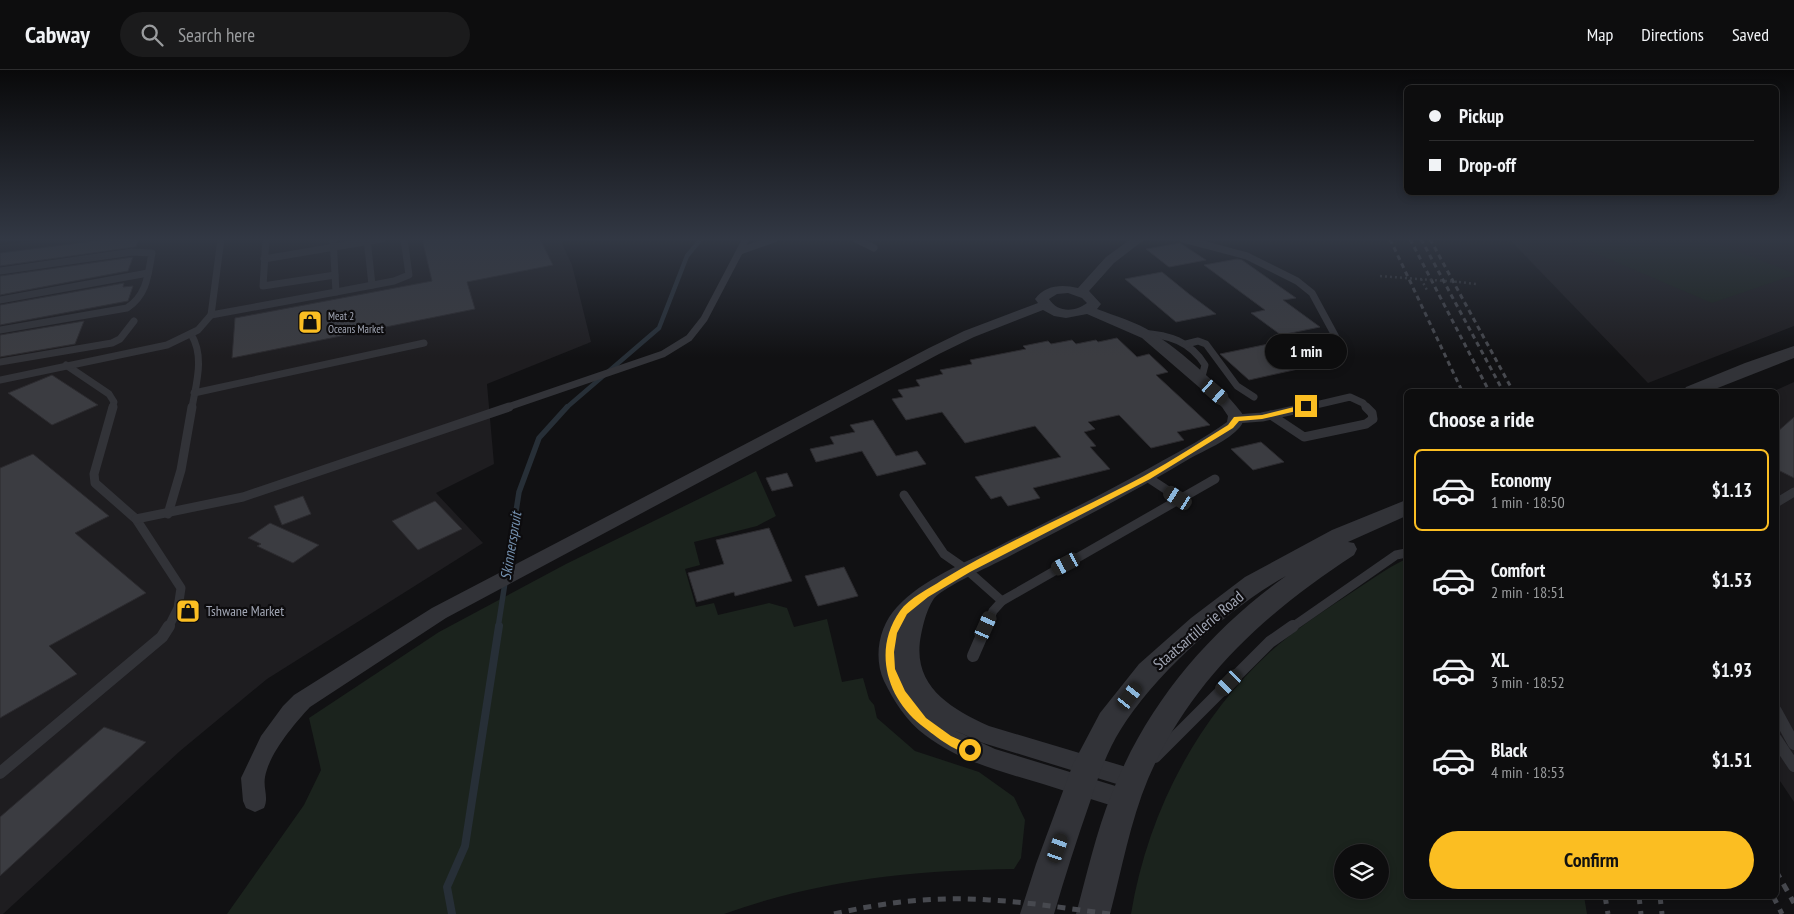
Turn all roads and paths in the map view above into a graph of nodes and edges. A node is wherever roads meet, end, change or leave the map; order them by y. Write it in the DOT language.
graph roads {
  1 [pos="118,278"];
  2 [pos="147,278"];
  3 [pos="216,278"];
  4 [pos="263,278"];
  5 [pos="313,278"];
  6 [pos="335,278"];
  7 [pos="371,278"];
  8 [pos="401,278"];
  9 [pos="726,278"];
  10 [pos="1093,278"];
  11 [pos="1292,278"];
  12 [pos="1411,278"];
  13 [pos="1421,279"];
  14 [pos="1476,284"];
  15 [pos="372,285"];
  16 [pos="1427,290"];
  17 [pos="336,292"];
  18 [pos="1081,292"];
  19 [pos="0,300"];
  20 [pos="1044,305"];
  21 [pos="1088,310"];
  22 [pos="211,315"];
  23 [pos="134,321"];
  24 [pos="0,330"];
  25 [pos="1142,332"];
  26 [pos="191,334"];
  27 [pos="1338,341"];
  28 [pos="424,343"];
  29 [pos="1186,344"];
  30 [pos="84,347"];
  31 [pos="1794,352"];
  32 [pos="1794,361"];
  33 [pos="0,362"];
  34 [pos="79,363"];
  35 [pos="66,365"];
  36 [pos="0,380"];
  37 [pos="1201,380"];
  38 [pos="1698,389"];
  39 [pos="1721,389"];
  40 [pos="194,393"];
  41 [pos="1254,397"];
  42 [pos="1271,415"];
  43 [pos="1236,419"];
  44 [pos="1147,477"];
  45 [pos="1215,479"];
  46 [pos="1794,492"];
  47 [pos="904,495"];
  48 [pos="1178,498"];
  49 [pos="1779,501"];
  50 [pos="1404,507"];
  51 [pos="168,514"];
  52 [pos="136,519"];
  53 [pos="1404,521"];
  54 [pos="1404,553"];
  55 [pos="966,570"];
  56 [pos="1002,601"];
  57 [pos="973,656"];
  58 [pos="1779,716"];
  59 [pos="1779,744"];
  60 [pos="1794,744"];
  61 [pos="1794,766"];
  62 [pos="0,773"];
  63 [pos="1084,775"];
  64 [pos="1130,789"];
  65 [pos="255,801"];
  66 [pos="1037,914"];
  67 [pos="1093,914"];
  1 -- 19 [label="lane"];
  2 -- 24 [label="lane"];
  3 -- 22 [label="lane"];
  4 -- 5 [label="lane"];
  6 -- 17 [label="lane"];
  7 -- 15 [label="lane"];
  8 -- 15 [label="lane"];
  9 -- 51 [label="lane"];
  10 -- 18 [label="street"];
  11 -- 27 [label="lane"];
  12 -- 13 [label="path, bridge"];
  13 -- 14 [label="path, bridge"];
  13 -- 16 [label="path"];
  15 -- 17 [label="lane"];
  17 -- 22 [label="lane"];
  18 -- 20 [label="street"];
  18 -- 21 [label="street"];
  20 -- 21 [label="street"];
  20 -- 65 [label="street"];
  21 -- 25 [label="street"];
  22 -- 26 [label="lane"];
  23 -- 30 [label="lane"];
  25 -- 29 [label="lane"];
  25 -- 37 [label="street"];
  26 -- 34 [label="lane"];
  26 -- 40 [label="lane"];
  28 -- 40 [label="lane"];
  29 -- 37 [label="lane"];
  29 -- 41 [label="lane"];
  30 -- 33 [label="lane"];
  30 -- 34 [label="lane"];
  31 -- 38 [label="street"];
  32 -- 39 [label="street"];
  34 -- 35 [label="lane"];
  35 -- 36 [label="lane"];
  35 -- 52 [label="lane"];
  37 -- 43 [label="street"];
  40 -- 51 [label="lane"];
  42 -- 42 [label="lane"];
  42 -- 43 [label="lane"];
  43 -- 44 [label="street"];
  44 -- 48 [label="lane"];
  44 -- 55 [label="street"];
  45 -- 48 [label="lane"];
  46 -- 49 [label="lane"];
  47 -- 55 [label="lane"];
  48 -- 56 [label="lane"];
  50 -- 63 [label="street, Staatsartillerie Road"];
  51 -- 52 [label="lane"];
  52 -- 62 [label="lane"];
  53 -- 64 [label="street, Staatsartillerie Road"];
  54 -- 64 [label="lane"];
  55 -- 56 [label="lane"];
  55 -- 63 [label="street"];
  56 -- 57 [label="lane"];
  58 -- 60 [label="lane"];
  59 -- 61 [label="lane"];
  63 -- 64 [label="street"];
  63 -- 66 [label="street, Staatsartillerie Road"];
  64 -- 67 [label="street, Staatsartillerie Road"];
}
